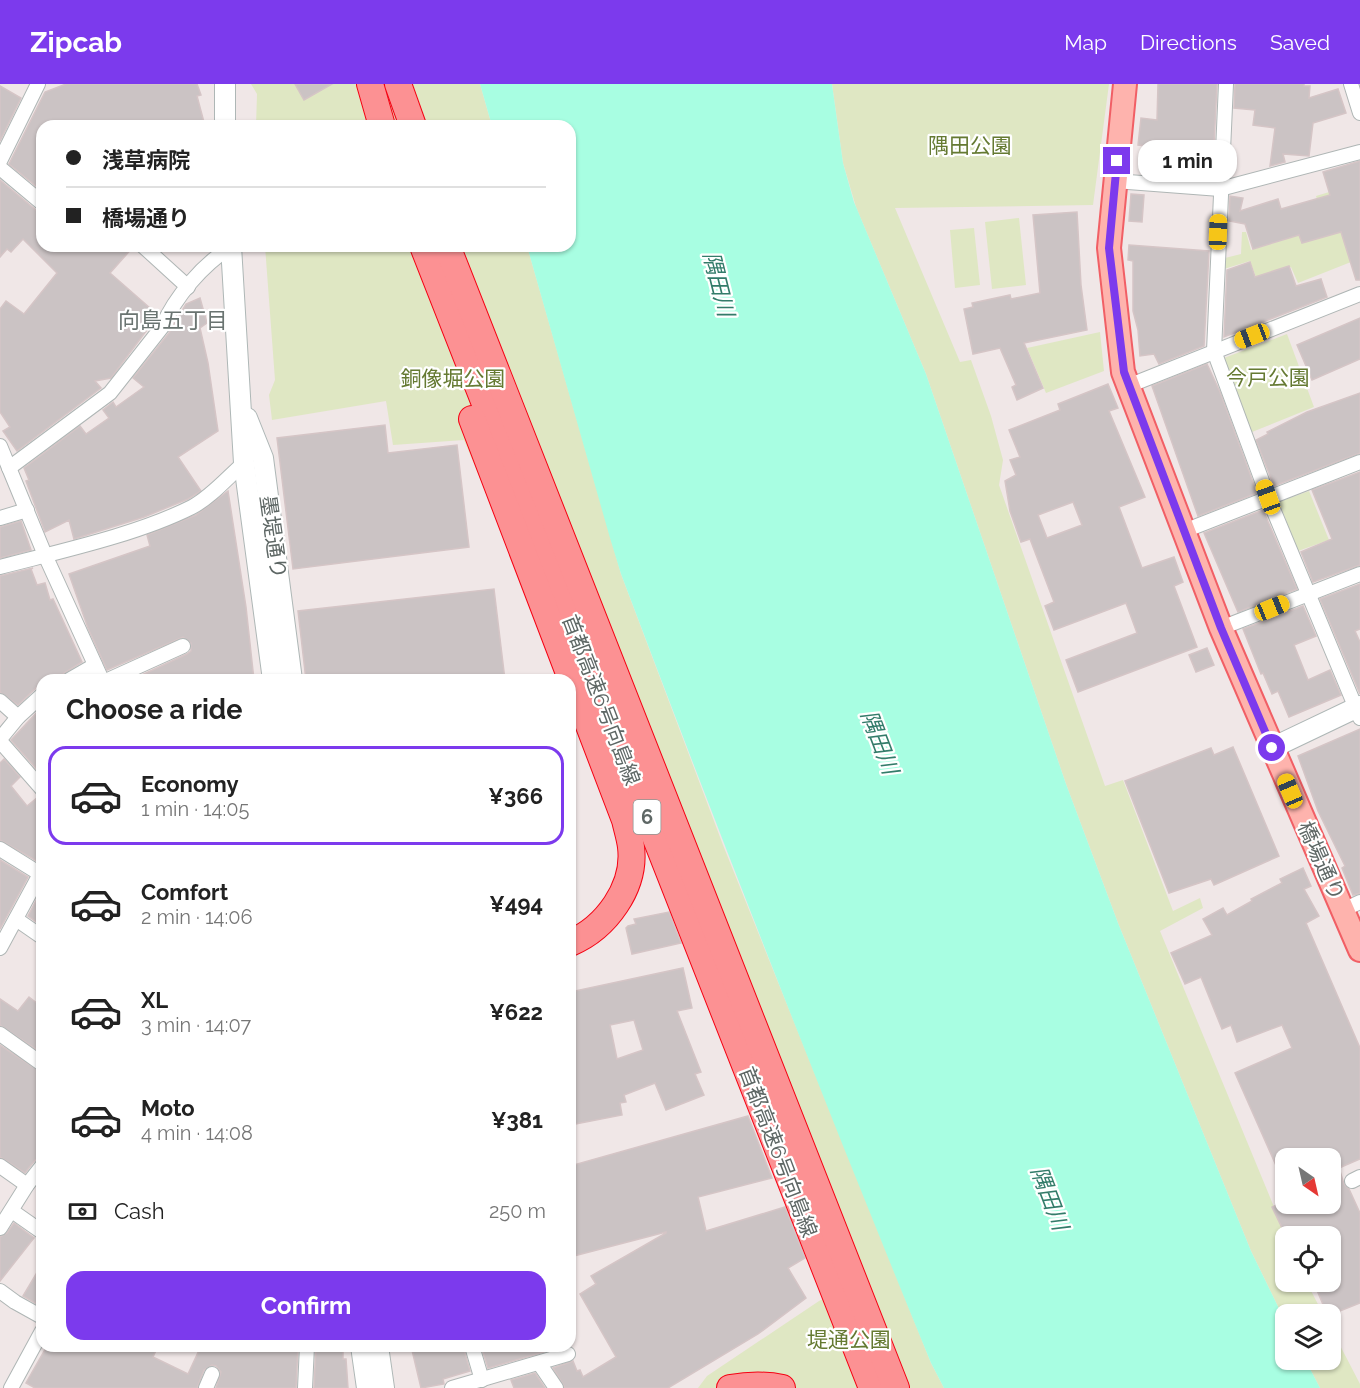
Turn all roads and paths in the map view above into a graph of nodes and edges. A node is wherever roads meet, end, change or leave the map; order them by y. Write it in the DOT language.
graph roads {
  1 [pos="38,84"];
  2 [pos="225,84"];
  3 [pos="370,84"];
  4 [pos="391,84"];
  5 [pos="398,84"];
  6 [pos="1125,84"];
  7 [pos="1226,84"];
  8 [pos="1351,84"];
  9 [pos="1360,113"];
  10 [pos="225,120"];
  11 [pos="380,120"];
  12 [pos="402,120"];
  13 [pos="411,120"];
  14 [pos="1360,152"];
  15 [pos="0,160"];
  16 [pos="0,168"];
  17 [pos="1115,181"];
  18 [pos="1220,189"];
  19 [pos="36,198"];
  20 [pos="150,252"];
  21 [pos="222,252"];
  22 [pos="231,252"];
  23 [pos="416,252"];
  24 [pos="425,252"];
  25 [pos="449,252"];
  26 [pos="463,252"];
  27 [pos="188,287"];
  28 [pos="1360,294"];
  29 [pos="1214,351"];
  30 [pos="1128,386"];
  31 [pos="239,399"];
  32 [pos="0,446"];
  33 [pos="1360,462"];
  34 [pos="244,463"];
  35 [pos="9,468"];
  36 [pos="1268,497"];
  37 [pos="27,510"];
  38 [pos="0,518"];
  39 [pos="1184,531"];
  40 [pos="45,555"];
  41 [pos="0,567"];
  42 [pos="1360,574"];
  43 [pos="1308,594"];
  44 [pos="1221,628"];
  45 [pos="183,646"];
  46 [pos="95,665"];
  47 [pos="79,674"];
  48 [pos="99,674"];
  49 [pos="121,674"];
  50 [pos="272,674"];
  51 [pos="291,674"];
  52 [pos="569,674"];
  53 [pos="576,693"];
  54 [pos="0,701"];
  55 [pos="36,701"];
  56 [pos="1359,711"];
  57 [pos="18,717"];
  58 [pos="0,740"];
  59 [pos="1272,748"];
  60 [pos="36,782"];
  61 [pos="0,849"];
  62 [pos="36,871"];
  63 [pos="36,883"];
  64 [pos="1351,906"];
  65 [pos="706,907"];
  66 [pos="16,919"];
  67 [pos="36,933"];
  68 [pos="576,939"];
  69 [pos="0,948"];
  70 [pos="1360,950"];
  71 [pos="0,1034"];
  72 [pos="36,1060"];
  73 [pos="0,1166"];
  74 [pos="808,1168"];
  75 [pos="36,1174"];
  76 [pos="27,1185"];
  77 [pos="12,1211"];
  78 [pos="0,1228"];
  79 [pos="36,1229"];
  80 [pos="0,1291"];
  81 [pos="36,1314"];
  82 [pos="36,1342"];
  83 [pos="307,1352"];
  84 [pos="362,1352"];
  85 [pos="379,1352"];
  86 [pos="474,1352"];
  87 [pos="568,1354"];
  88 [pos="539,1363"];
  89 [pos="212,1374"];
  90 [pos="482,1380"];
  91 [pos="11,1388"];
  92 [pos="206,1388"];
  93 [pos="305,1388"];
  94 [pos="367,1388"];
  95 [pos="384,1388"];
  96 [pos="452,1388"];
  97 [pos="556,1388"];
  98 [pos="730,1388"];
  99 [pos="782,1388"];
  100 [pos="872,1388"];
  101 [pos="896,1388"];
  102 [pos="911,1388"];
  1 -- 15 [label="street"];
  2 -- 10 [label="main road"];
  3 -- 11 [label="highway"];
  4 -- 12 [label="highway"];
  5 -- 13 [label="highway"];
  6 -- 17 [label="main road, 橋場通り"];
  7 -- 18 [label="street"];
  8 -- 9 [label="street"];
  14 -- 18 [label="street"];
  16 -- 19 [label="street"];
  17 -- 18 [label="street"];
  17 -- 30 [label="main road, 橋場通り"];
  18 -- 29 [label="street"];
  20 -- 27 [label="street"];
  21 -- 27 [label="street"];
  22 -- 31 [label="main road, 墨堤通り"];
  23 -- 52 [label="highway"];
  24 -- 100 [label="highway, 首都高速6号向島線 / 6"];
  25 -- 65 [label="highway, 首都高速6号向島線 / 6"];
  26 -- 65 [label="highway"];
  27 -- 35 [label="street"];
  28 -- 29 [label="street"];
  29 -- 30 [label="street"];
  29 -- 36 [label="street"];
  30 -- 39 [label="main road, 橋場通り"];
  31 -- 34 [label="main road, 墨堤通り"];
  31 -- 51 [label="main road, 墨堤通り"];
  32 -- 35 [label="street"];
  33 -- 36 [label="street"];
  34 -- 40 [label="street"];
  34 -- 50 [label="main road, 墨堤通り"];
  35 -- 37 [label="street"];
  36 -- 39 [label="street"];
  36 -- 43 [label="street"];
  37 -- 38 [label="street"];
  37 -- 40 [label="street"];
  39 -- 44 [label="main road, 橋場通り"];
  40 -- 41 [label="street"];
  40 -- 46 [label="street"];
  42 -- 43 [label="street"];
  43 -- 44 [label="street"];
  43 -- 56 [label="street"];
  44 -- 59 [label="main road, 橋場通り"];
  45 -- 49 [label="street"];
  46 -- 47 [label="street"];
  46 -- 48 [label="street"];
  53 -- 68 [label="highway"];
  54 -- 57 [label="street"];
  55 -- 57 [label="street"];
  56 -- 59 [label="main road"];
  57 -- 58 [label="street"];
  58 -- 60 [label="street"];
  59 -- 64 [label="main road, 橋場通り"];
  61 -- 62 [label="street"];
  63 -- 66 [label="street"];
  64 -- 70 [label="main road, 橋場通り"];
  65 -- 74 [label="highway, 首都高速6号向島線 / 6"];
  66 -- 67 [label="street"];
  66 -- 69 [label="street"];
  71 -- 72 [label="street"];
  73 -- 76 [label="street"];
  74 -- 101 [label="highway, 首都高速6号向島線 / 6"];
  74 -- 102 [label="highway"];
  75 -- 76 [label="street"];
  76 -- 77 [label="street"];
  77 -- 78 [label="street"];
  77 -- 79 [label="street"];
  80 -- 81 [label="street"];
  82 -- 91 [label="street"];
  83 -- 93 [label="street"];
  84 -- 94 [label="main road"];
  85 -- 95 [label="main road"];
  86 -- 90 [label="street"];
  87 -- 88 [label="street"];
  88 -- 90 [label="street"];
  88 -- 97 [label="street"];
  89 -- 92 [label="street"];
  90 -- 96 [label="street"];
  98 -- 99 [label="highway"];
}
